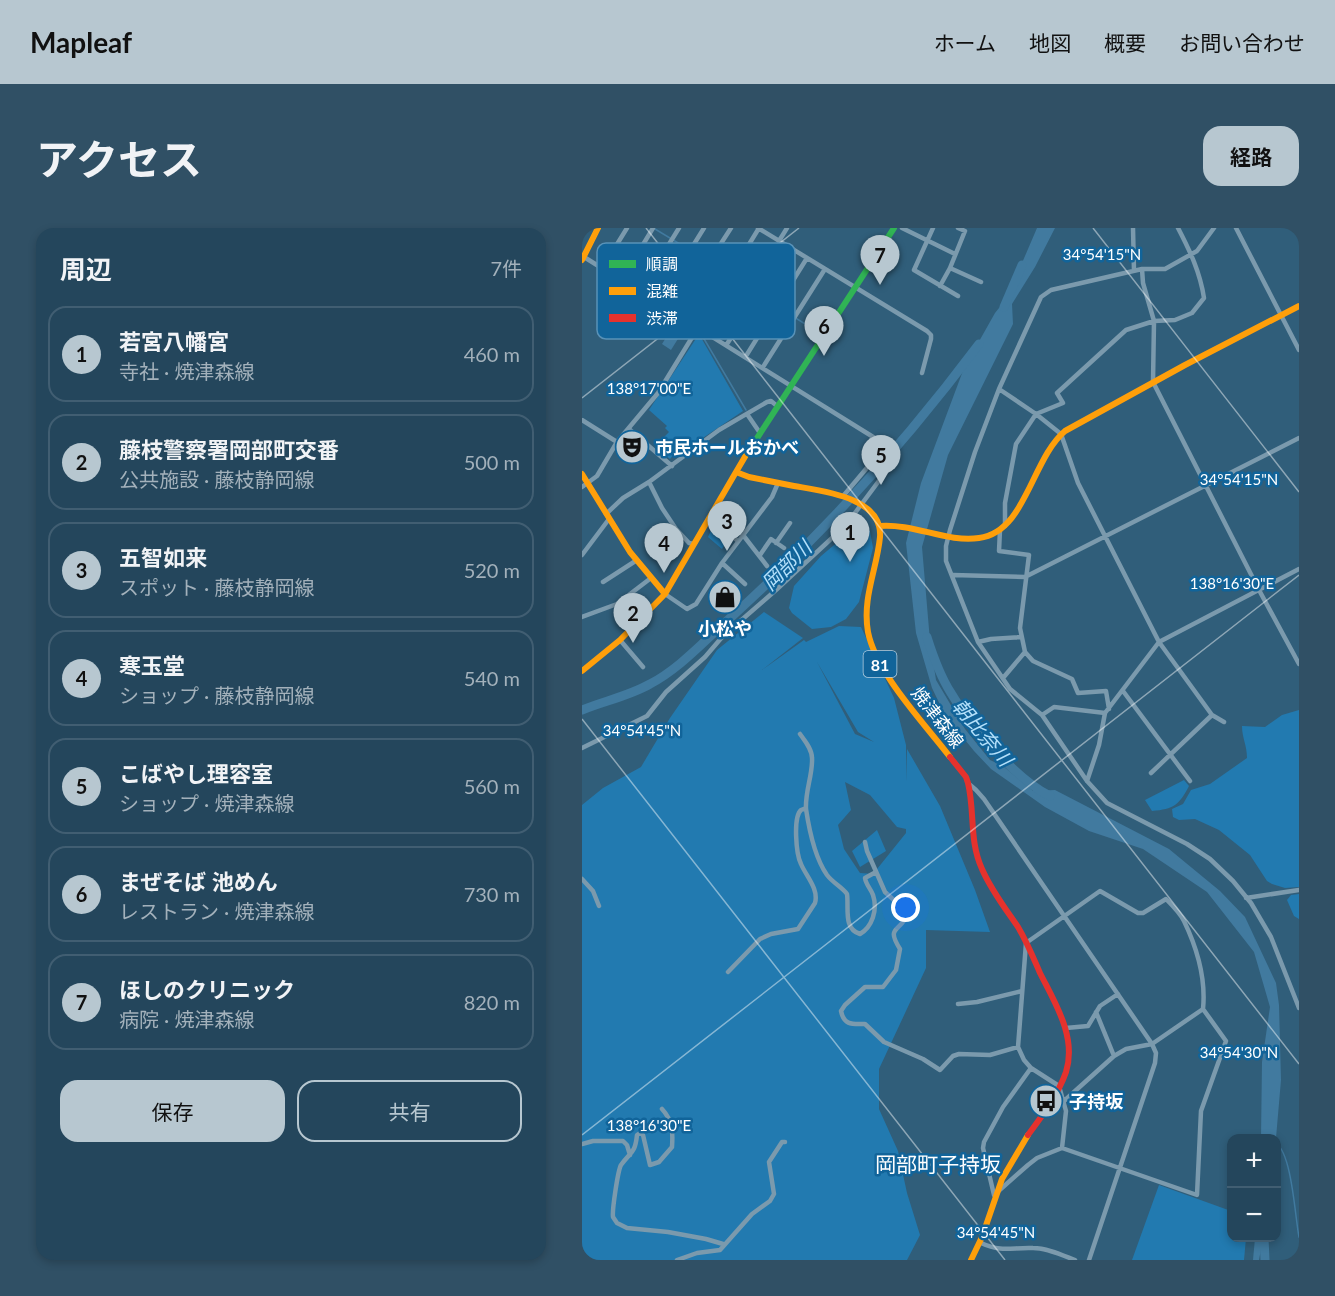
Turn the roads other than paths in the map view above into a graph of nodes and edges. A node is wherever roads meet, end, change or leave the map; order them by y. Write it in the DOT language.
graph roads {
  1 [pos="598,228"];
  2 [pos="627,228"];
  3 [pos="653,228"];
  4 [pos="679,228"];
  5 [pos="704,228"];
  6 [pos="730,228"];
  7 [pos="759,228"];
  8 [pos="787,228"];
  9 [pos="894,228"];
  10 [pos="902,228"];
  11 [pos="933,228"];
  12 [pos="958,228"];
  13 [pos="1133,228"];
  14 [pos="1178,228"];
  15 [pos="1214,228"];
  16 [pos="1236,228"];
  17 [pos="778,241"];
  18 [pos="927,241"];
  19 [pos="618,243"];
  20 [pos="644,243"];
  21 [pos="670,243"];
  22 [pos="695,243"];
  23 [pos="721,243"];
  24 [pos="750,243"];
  25 [pos="782,243"];
  26 [pos="795,251"];
  27 [pos="955,254"];
  28 [pos="1192,255"];
  29 [pos="583,258"];
  30 [pos="807,258"];
  31 [pos="597,264"];
  32 [pos="950,268"];
  33 [pos="825,269"];
  34 [pos="1142,269"];
  35 [pos="1134,271"];
  36 [pos="795,277"];
  37 [pos="981,282"];
  38 [pos="940,285"];
  39 [pos="856,287"];
  40 [pos="958,296"];
  41 [pos="1299,306"];
  42 [pos="1281,315"];
  43 [pos="795,316"];
  44 [pos="1154,321"];
  45 [pos="691,339"];
  46 [pos="718,339"];
  47 [pos="730,339"];
  48 [pos="757,339"];
  49 [pos="781,339"];
  50 [pos="727,344"];
  51 [pos="1299,350"];
  52 [pos="746,357"];
  53 [pos="763,367"];
  54 [pos="922,373"];
  55 [pos="1153,382"];
  56 [pos="792,385"];
  57 [pos="999,389"];
  58 [pos="777,406"];
  59 [pos="747,414"];
  60 [pos="1036,414"];
  61 [pos="582,420"];
  62 [pos="629,429"];
  63 [pos="760,433"];
  64 [pos="1061,434"];
  65 [pos="1299,438"];
  66 [pos="617,442"];
  67 [pos="894,462"];
  68 [pos="672,466"];
  69 [pos="736,472"];
  70 [pos="582,474"];
  71 [pos="649,482"];
  72 [pos="778,483"];
  73 [pos="585,485"];
  74 [pos="1205,486"];
  75 [pos="845,496"];
  76 [pos="861,505"];
  77 [pos="608,516"];
  78 [pos="709,518"];
  79 [pos="790,523"];
  80 [pos="879,526"];
  81 [pos="1003,528"];
  82 [pos="676,529"];
  83 [pos="743,535"];
  84 [pos="946,535"];
  85 [pos="1105,536"];
  86 [pos="738,541"];
  87 [pos="669,542"];
  88 [pos="776,543"];
  89 [pos="694,544"];
  90 [pos="784,548"];
  91 [pos="582,555"];
  92 [pos="760,555"];
  93 [pos="637,560"];
  94 [pos="722,563"];
  95 [pos="767,566"];
  96 [pos="1299,569"];
  97 [pos="953,575"];
  98 [pos="1025,577"];
  99 [pos="651,578"];
  100 [pos="603,582"];
  101 [pos="745,584"];
  102 [pos="1259,590"];
  103 [pos="665,594"];
  104 [pos="582,617"];
  105 [pos="1020,637"];
  106 [pos="620,640"];
  107 [pos="978,642"];
  108 [pos="1159,642"];
  109 [pos="1025,652"];
  110 [pos="1299,664"];
  111 [pos="643,667"];
  112 [pos="582,671"];
  113 [pos="1002,678"];
  114 [pos="1123,691"];
  115 [pos="1107,711"];
  116 [pos="1212,715"];
  117 [pos="1042,716"];
  118 [pos="1224,722"];
  119 [pos="800,734"];
  120 [pos="582,748"];
  121 [pos="1170,756"];
  122 [pos="1151,773"];
  123 [pos="1087,781"];
  124 [pos="1190,781"];
  125 [pos="969,784"];
  126 [pos="806,808"];
  127 [pos="865,842"];
  128 [pos="876,872"];
  129 [pos="582,879"];
  130 [pos="1299,890"];
  131 [pos="1246,898"];
  132 [pos="599,906"];
  133 [pos="1065,916"];
  134 [pos="1026,943"];
  135 [pos="728,972"];
  136 [pos="1022,991"];
  137 [pos="1118,994"];
  138 [pos="958,1004"];
  139 [pos="1299,1008"];
  140 [pos="1203,1009"];
  141 [pos="1096,1012"];
  142 [pos="1066,1028"];
  143 [pos="1152,1044"];
  144 [pos="1018,1047"];
  145 [pos="1114,1056"];
  146 [pos="1031,1068"];
  147 [pos="1059,1086"];
  148 [pos="1064,1101"];
  149 [pos="662,1109"];
  150 [pos="785,1142"];
  151 [pos="582,1144"];
  152 [pos="1062,1148"];
  153 [pos="630,1155"];
  154 [pos="1119,1167"];
  155 [pos="994,1195"];
  156 [pos="981,1243"];
  157 [pos="723,1244"];
  158 [pos="677,1260"];
  159 [pos="971,1260"];
  160 [pos="1075,1260"];
  161 [pos="1089,1260"];
  1 -- 29 [label="main road"];
  2 -- 19 [label="street"];
  3 -- 20 [label="street"];
  4 -- 21 [label="street"];
  5 -- 22 [label="street"];
  6 -- 23 [label="street"];
  7 -- 17 [label="street"];
  7 -- 24 [label="street"];
  8 -- 17 [label="street"];
  9 -- 39 [label="main road"];
  10 -- 18 [label="street"];
  11 -- 18 [label="street"];
  12 -- 27 [label="street"];
  13 -- 35 [label="street"];
  14 -- 28 [label="street"];
  15 -- 28 [label="street"];
  16 -- 42 [label="street"];
  17 -- 25 [label="street"];
  18 -- 27 [label="street"];
  18 -- 38 [label="street"];
  26 -- 30 [label="street"];
  27 -- 32 [label="street"];
  28 -- 34 [label="street"];
  28 -- 44 [label="street"];
  29 -- 31 [label="street"];
  30 -- 33 [label="street"];
  30 -- 36 [label="street"];
  32 -- 37 [label="street"];
  32 -- 38 [label="street"];
  33 -- 39 [label="street"];
  33 -- 43 [label="street"];
  34 -- 35 [label="street"];
  34 -- 44 [label="street"];
  35 -- 57 [label="street"];
  38 -- 40 [label="street"];
  39 -- 54 [label="street"];
  39 -- 56 [label="main road"];
  41 -- 42 [label="main road"];
  42 -- 51 [label="street"];
  42 -- 55 [label="main road"];
  44 -- 55 [label="street"];
  44 -- 60 [label="street"];
  45 -- 62 [label="street"];
  46 -- 50 [label="street"];
  47 -- 50 [label="street"];
  48 -- 52 [label="street"];
  49 -- 53 [label="street"];
  50 -- 52 [label="street"];
  52 -- 53 [label="street"];
  53 -- 56 [label="street"];
  55 -- 64 [label="main road"];
  55 -- 74 [label="street"];
  56 -- 58 [label="main road"];
  56 -- 75 [label="street"];
  57 -- 60 [label="street"];
  57 -- 84 [label="street"];
  58 -- 59 [label="street"];
  58 -- 63 [label="main road"];
  59 -- 63 [label="street"];
  59 -- 68 [label="street"];
  60 -- 64 [label="street"];
  60 -- 81 [label="street"];
  61 -- 66 [label="street"];
  62 -- 66 [label="street"];
  62 -- 68 [label="street"];
  63 -- 69 [label="main road"];
  64 -- 81 [label="main road"];
  64 -- 85 [label="street"];
  65 -- 74 [label="street"];
  66 -- 73 [label="street"];
  67 -- 76 [label="street"];
  68 -- 71 [label="street"];
  69 -- 72 [label="main road"];
  69 -- 78 [label="main road"];
  70 -- 73 [label="main road"];
  71 -- 77 [label="street"];
  71 -- 82 [label="street"];
  72 -- 75 [label="main road"];
  72 -- 83 [label="street"];
  73 -- 77 [label="main road"];
  74 -- 85 [label="street"];
  74 -- 102 [label="street"];
  75 -- 76 [label="main road"];
  76 -- 80 [label="main road"];
  76 -- 120 [label="street"];
  77 -- 91 [label="street"];
  77 -- 93 [label="main road"];
  78 -- 86 [label="street"];
  78 -- 89 [label="main road"];
  79 -- 88 [label="street"];
  80 -- 84 [label="main road"];
  80 -- 125 [label="main road, 焼津森線 / 81"];
  81 -- 84 [label="main road"];
  81 -- 98 [label="street"];
  82 -- 87 [label="street"];
  82 -- 89 [label="street"];
  83 -- 86 [label="street"];
  83 -- 92 [label="street"];
  84 -- 97 [label="street"];
  85 -- 98 [label="street"];
  85 -- 108 [label="street"];
  86 -- 94 [label="street"];
  88 -- 90 [label="street"];
  88 -- 92 [label="street"];
  89 -- 103 [label="main road"];
  92 -- 95 [label="street"];
  93 -- 99 [label="main road"];
  93 -- 100 [label="street"];
  94 -- 101 [label="street"];
  94 -- 103 [label="street"];
  96 -- 102 [label="street"];
  97 -- 98 [label="street"];
  97 -- 107 [label="street"];
  98 -- 105 [label="street"];
  99 -- 103 [label="main road"];
  99 -- 104 [label="street"];
  102 -- 108 [label="street"];
  102 -- 110 [label="street"];
  103 -- 106 [label="main road"];
  105 -- 107 [label="street"];
  105 -- 109 [label="street"];
  106 -- 111 [label="street"];
  106 -- 112 [label="main road"];
  107 -- 113 [label="street"];
  108 -- 114 [label="street"];
  108 -- 116 [label="street"];
  109 -- 113 [label="street"];
  109 -- 115 [label="street"];
  113 -- 117 [label="street"];
  114 -- 115 [label="street"];
  114 -- 121 [label="street"];
  115 -- 117 [label="street"];
  115 -- 123 [label="street"];
  116 -- 118 [label="street"];
  116 -- 121 [label="street"];
  117 -- 123 [label="street"];
  119 -- 126 [label="street"];
  121 -- 122 [label="street"];
  121 -- 124 [label="street"];
  123 -- 131 [label="street"];
  125 -- 133 [label="street"];
  125 -- 134 [label="main road, 焼津森線 / 81"];
  126 -- 128 [label="street"];
  126 -- 135 [label="street"];
  127 -- 128 [label="street"];
  128 -- 144 [label="street"];
  129 -- 132 [label="street"];
  130 -- 131 [label="street"];
  131 -- 139 [label="street"];
  133 -- 134 [label="street"];
  133 -- 137 [label="street"];
  133 -- 140 [label="street"];
  134 -- 136 [label="street"];
  134 -- 142 [label="main road, 焼津森線 / 81"];
  136 -- 138 [label="street"];
  136 -- 144 [label="street"];
  137 -- 141 [label="street"];
  137 -- 143 [label="street"];
  140 -- 143 [label="street"];
  140 -- 154 [label="street"];
  141 -- 142 [label="street"];
  141 -- 145 [label="street"];
  142 -- 147 [label="main road, 焼津森線 / 81"];
  143 -- 145 [label="street"];
  143 -- 154 [label="street"];
  144 -- 146 [label="street"];
  145 -- 148 [label="street"];
  146 -- 147 [label="street"];
  146 -- 155 [label="street"];
  147 -- 148 [label="street"];
  147 -- 155 [label="main road, 焼津森線 / 81"];
  148 -- 152 [label="street"];
  149 -- 153 [label="street"];
  150 -- 157 [label="street"];
  151 -- 153 [label="street"];
  152 -- 154 [label="street"];
  152 -- 155 [label="street"];
  153 -- 157 [label="street"];
  154 -- 161 [label="street"];
  155 -- 156 [label="main road, 焼津森線 / 81"];
  156 -- 159 [label="main road, 焼津森線 / 81"];
  156 -- 160 [label="street"];
  157 -- 158 [label="street"];
}
